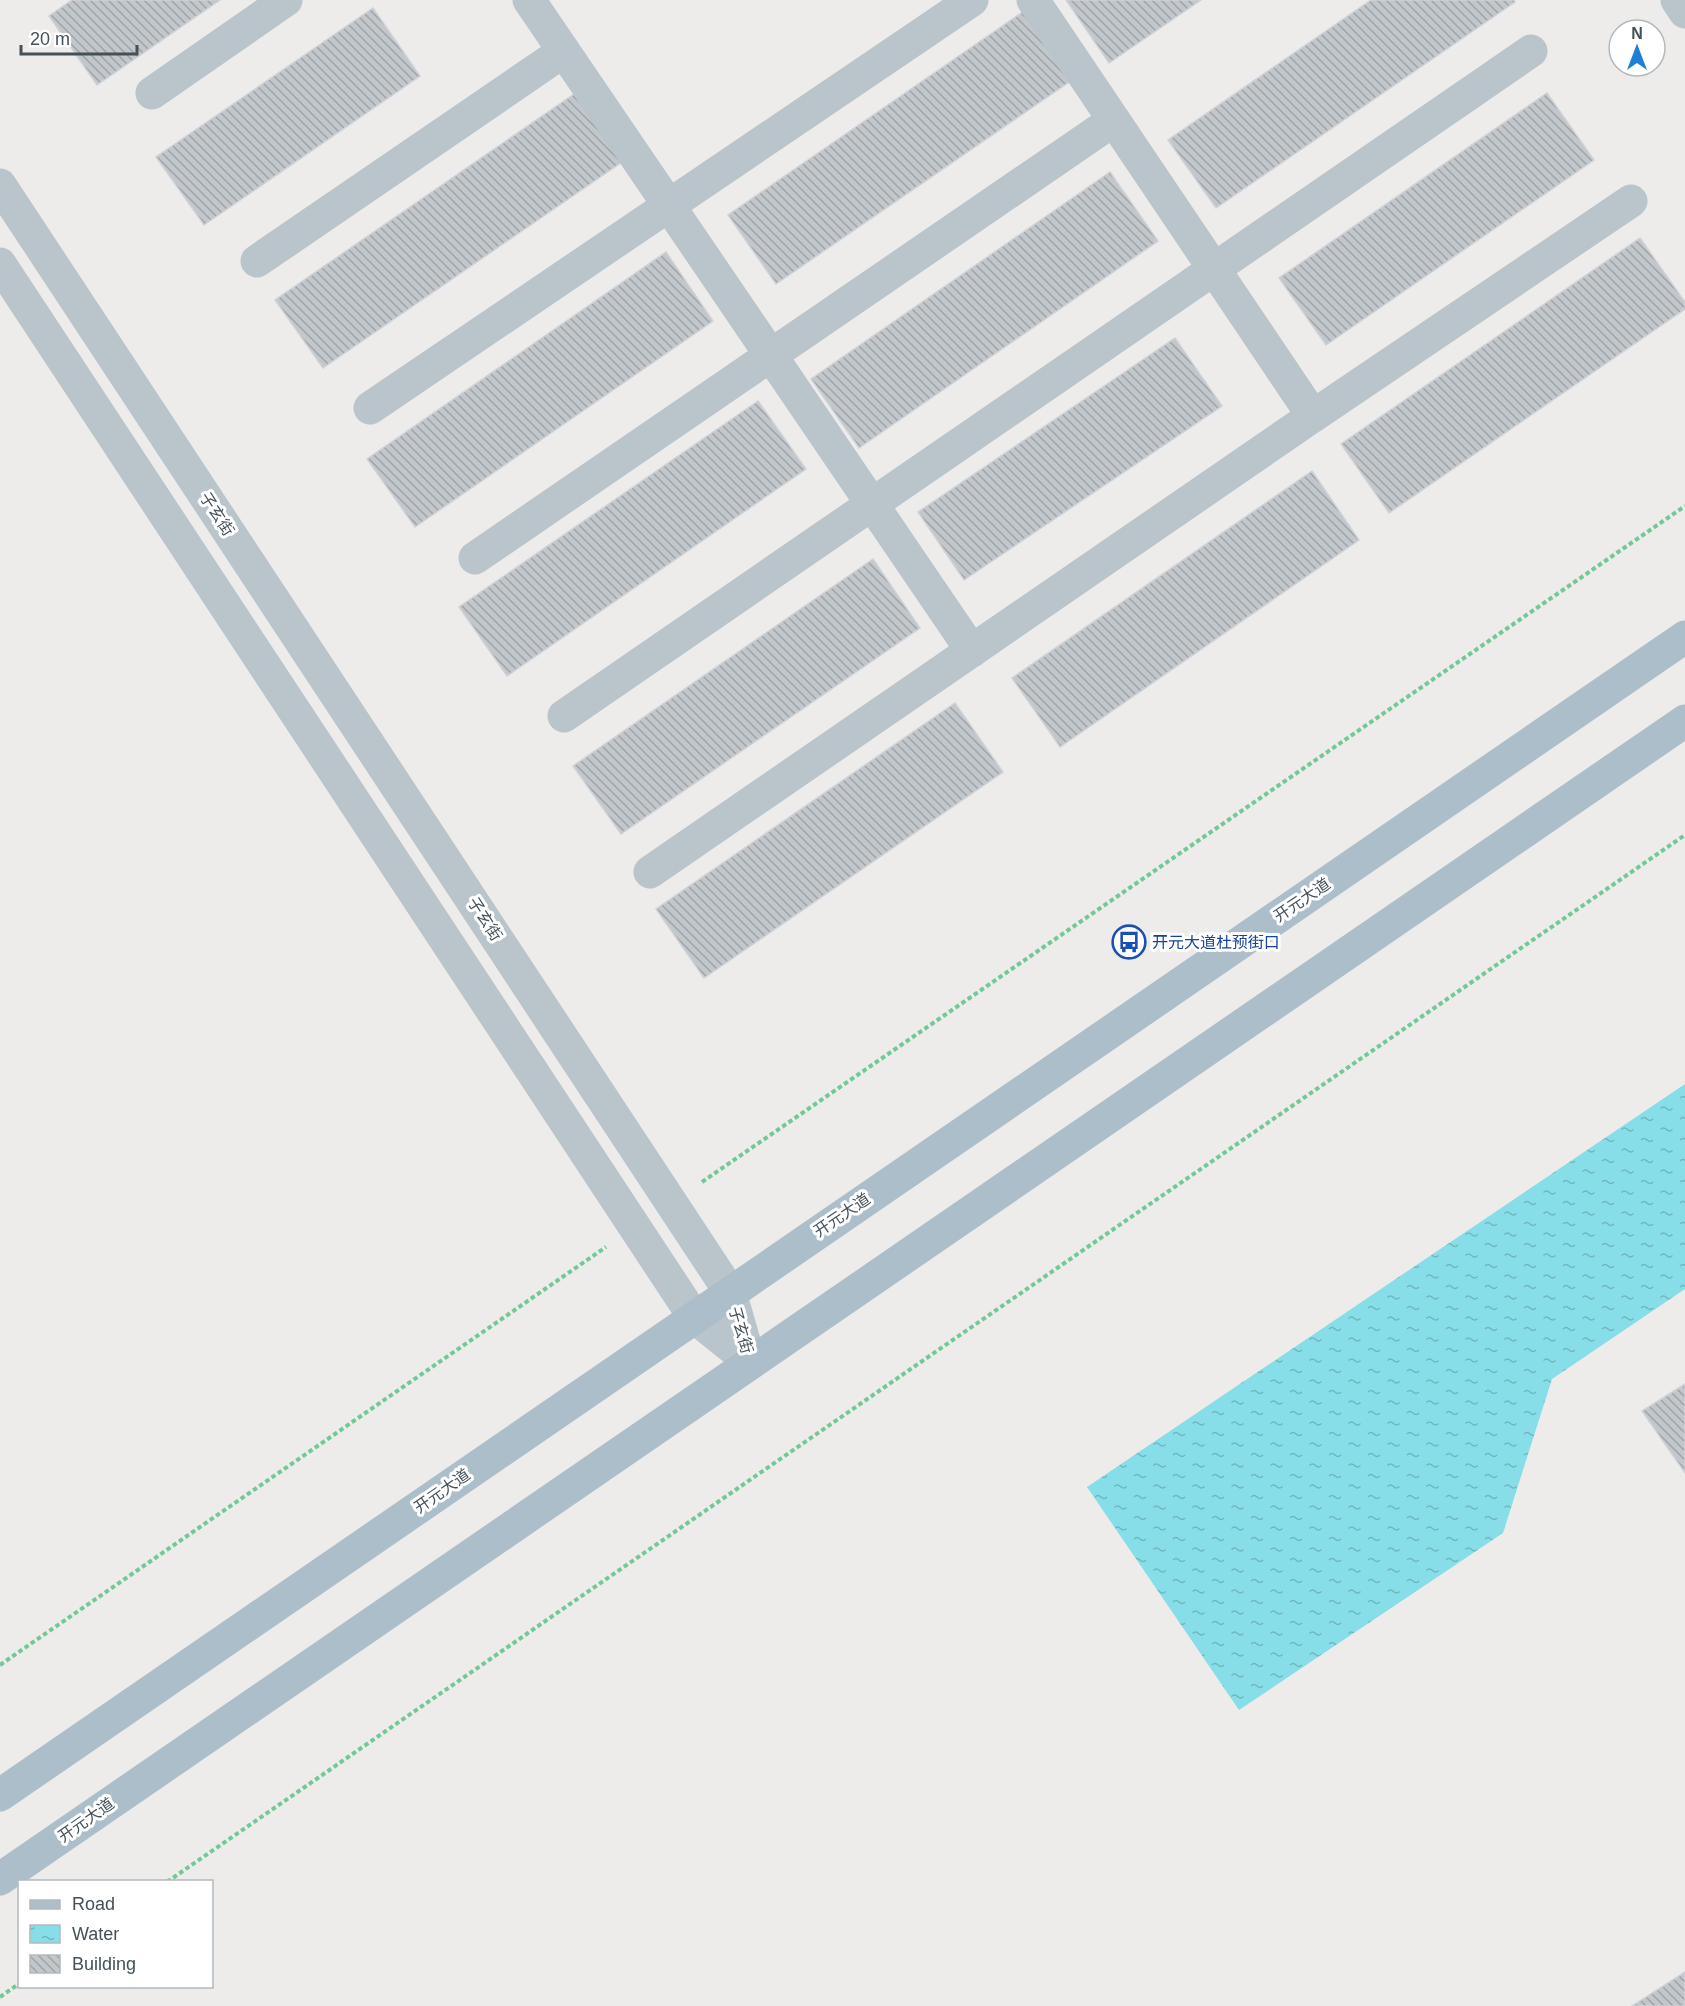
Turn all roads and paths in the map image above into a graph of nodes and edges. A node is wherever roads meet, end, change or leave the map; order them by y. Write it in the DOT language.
graph roads {
  1 [pos="286,0"];
  2 [pos="529,0"];
  3 [pos="972,0"];
  4 [pos="1033,0"];
  5 [pos="1677,0"];
  6 [pos="1685,12"];
  7 [pos="564,51"];
  8 [pos="1531,51"];
  9 [pos="152,93"];
  10 [pos="1114,120"];
  11 [pos="0,185"];
  12 [pos="1630,201"];
  13 [pos="669,205"];
  14 [pos="257,261"];
  15 [pos="0,264"];
  16 [pos="1214,269"];
  17 [pos="771,355"];
  18 [pos="370,408"];
  19 [pos="1313,416"];
  20 [pos="873,504"];
  21 [pos="1685,506"];
  22 [pos="475,558"];
  23 [pos="1685,637"];
  24 [pos="972,651"];
  25 [pos="564,716"];
  26 [pos="1685,721"];
  27 [pos="1685,835"];
  28 [pos="650,872"];
  29 [pos="671,1203"];
  30 [pos="636,1227"];
  31 [pos="730,1292"];
  32 [pos="694,1317"];
  33 [pos="750,1362"];
  34 [pos="0,1665"];
  35 [pos="0,1795"];
  36 [pos="0,1879"];
  37 [pos="168,1880"];
  38 [pos="18,1984"];
  39 [pos="0,1997"];
  1 -- 9 [label="street"];
  2 -- 7 [label="street"];
  3 -- 13 [label="street"];
  4 -- 10 [label="street"];
  5 -- 6 [label="street"];
  7 -- 13 [label="street"];
  7 -- 14 [label="street"];
  8 -- 16 [label="street"];
  10 -- 16 [label="street"];
  10 -- 17 [label="street"];
  11 -- 29 [label="street, 子玄街"];
  12 -- 19 [label="street"];
  13 -- 17 [label="street"];
  13 -- 18 [label="street"];
  15 -- 30 [label="street, 子玄街"];
  16 -- 19 [label="street"];
  16 -- 20 [label="street"];
  17 -- 20 [label="street"];
  17 -- 22 [label="street"];
  19 -- 24 [label="street"];
  20 -- 24 [label="street"];
  20 -- 25 [label="street"];
  21 -- 29 [label="path"];
  23 -- 31 [label="main road, 开元大道"];
  24 -- 28 [label="street"];
  26 -- 33 [label="main road, 开元大道"];
  27 -- 37 [label="path"];
  29 -- 31 [label="street, 子玄街"];
  30 -- 32 [label="street, 子玄街"];
  30 -- 34 [label="path"];
  31 -- 32 [label="main road, 开元大道"];
  31 -- 33 [label="street, 子玄街"];
  32 -- 33 [label="street, 子玄街"];
  32 -- 35 [label="main road, 开元大道"];
  33 -- 36 [label="main road, 开元大道"];
  38 -- 39 [label="path"];
}
